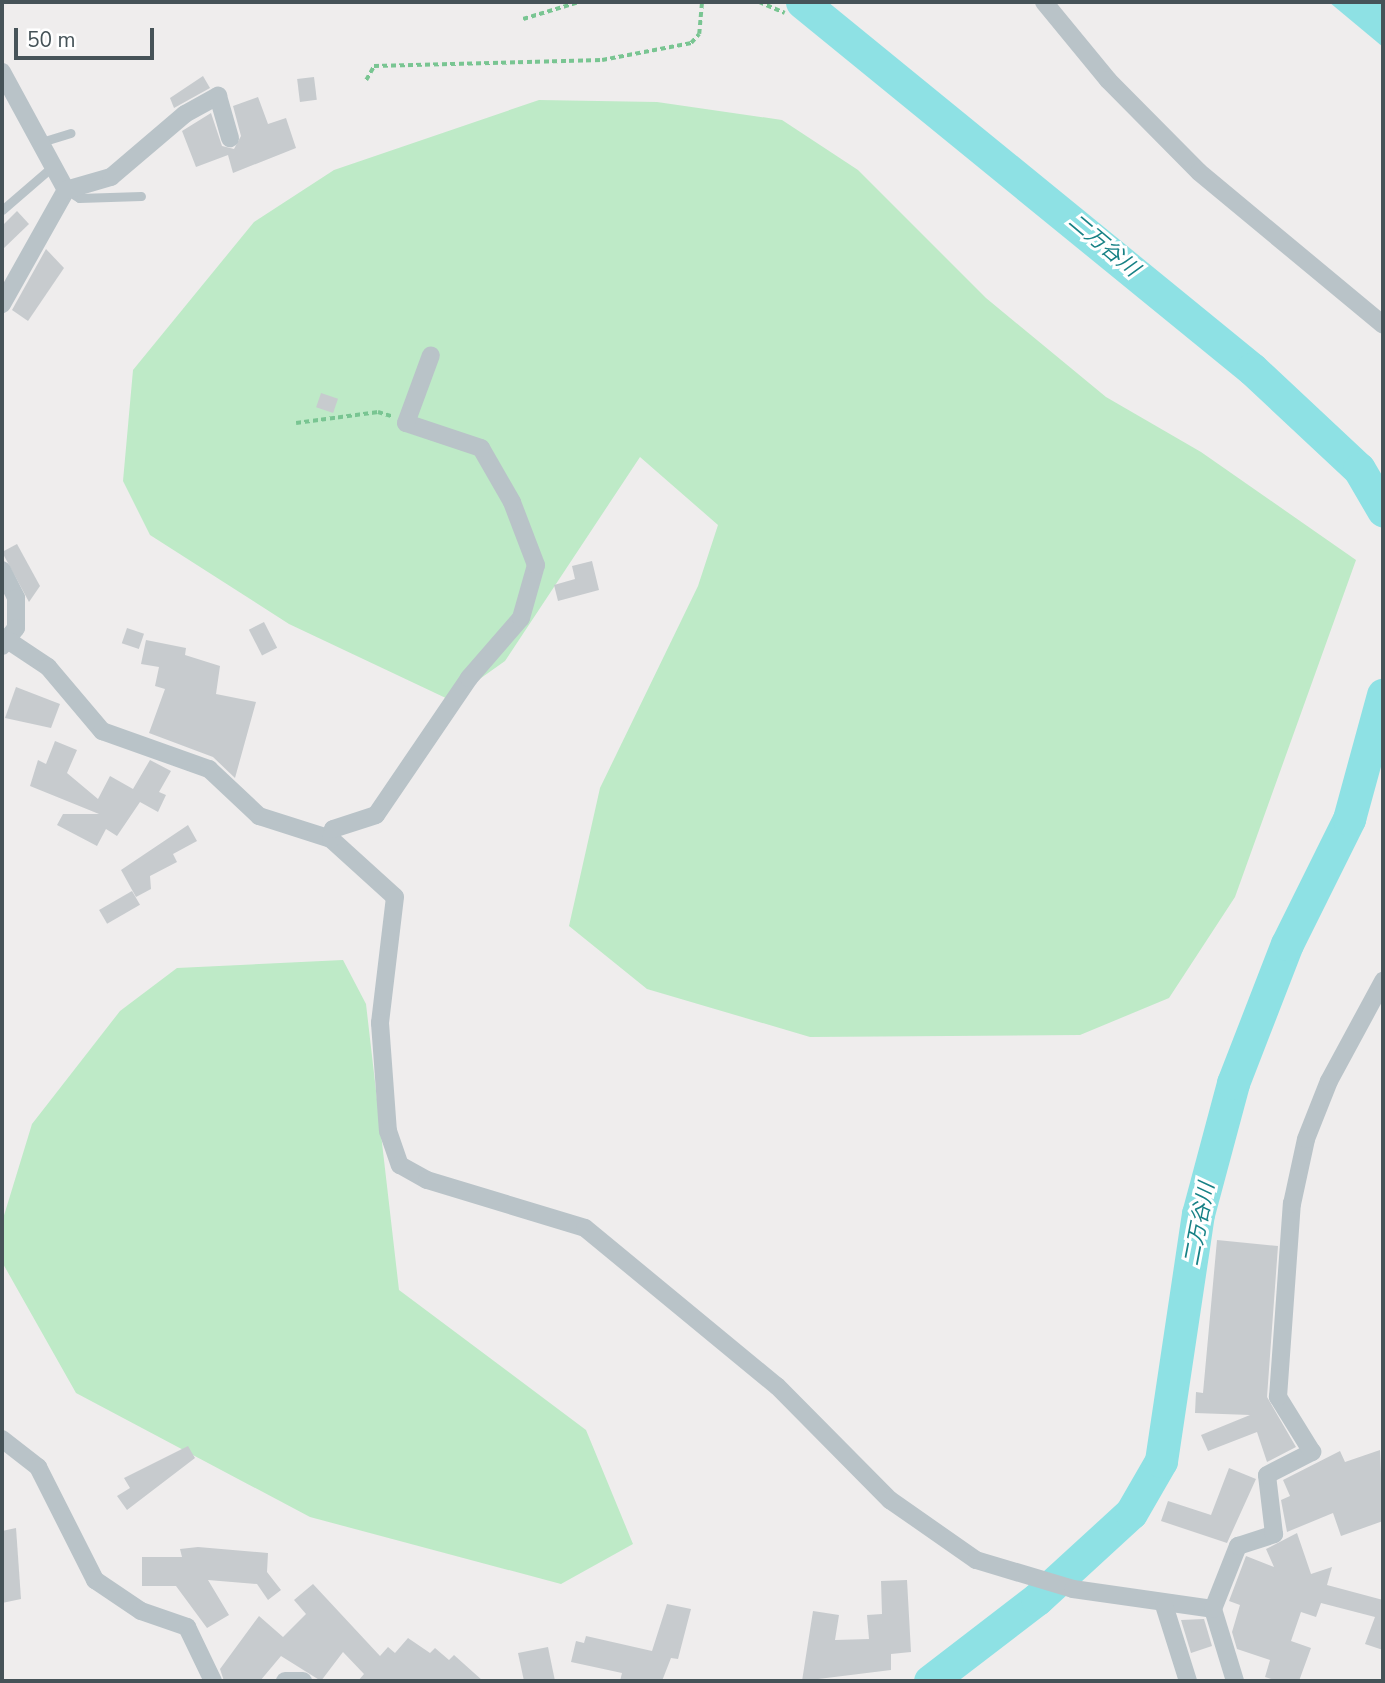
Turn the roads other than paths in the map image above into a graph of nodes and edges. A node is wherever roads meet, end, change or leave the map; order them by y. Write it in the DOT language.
graph roads {
  1 [pos="1044,2"];
  2 [pos="2,72"];
  3 [pos="71,133"];
  4 [pos="230,138"];
  5 [pos="36,144"];
  6 [pos="52,167"];
  7 [pos="66,190"];
  8 [pos="141,196"];
  9 [pos="2,211"];
  10 [pos="2,304"];
  11 [pos="1383,325"];
  12 [pos="432,355"];
  13 [pos="2,570"];
  14 [pos="5,644"];
  15 [pos="331,839"];
  16 [pos="1383,981"];
  17 [pos="2,1439"];
  18 [pos="1164,1605"];
  19 [pos="1213,1609"];
  20 [pos="213,1681"];
  21 [pos="285,1681"];
  22 [pos="303,1681"];
  23 [pos="1188,1681"];
  24 [pos="1235,1681"];
  1 -- 11 [label="street"];
  2 -- 5 [label="street"];
  3 -- 5 [label="lane"];
  4 -- 7 [label="street"];
  5 -- 6 [label="street"];
  6 -- 7 [label="street"];
  6 -- 9 [label="lane"];
  7 -- 8 [label="lane"];
  7 -- 10 [label="street"];
  12 -- 15 [label="street"];
  13 -- 14 [label="street"];
  14 -- 15 [label="street"];
  15 -- 18 [label="street"];
  16 -- 19 [label="street"];
  17 -- 20 [label="street"];
  18 -- 19 [label="street"];
  18 -- 23 [label="street"];
  19 -- 24 [label="street"];
  21 -- 22 [label="street"];
}
